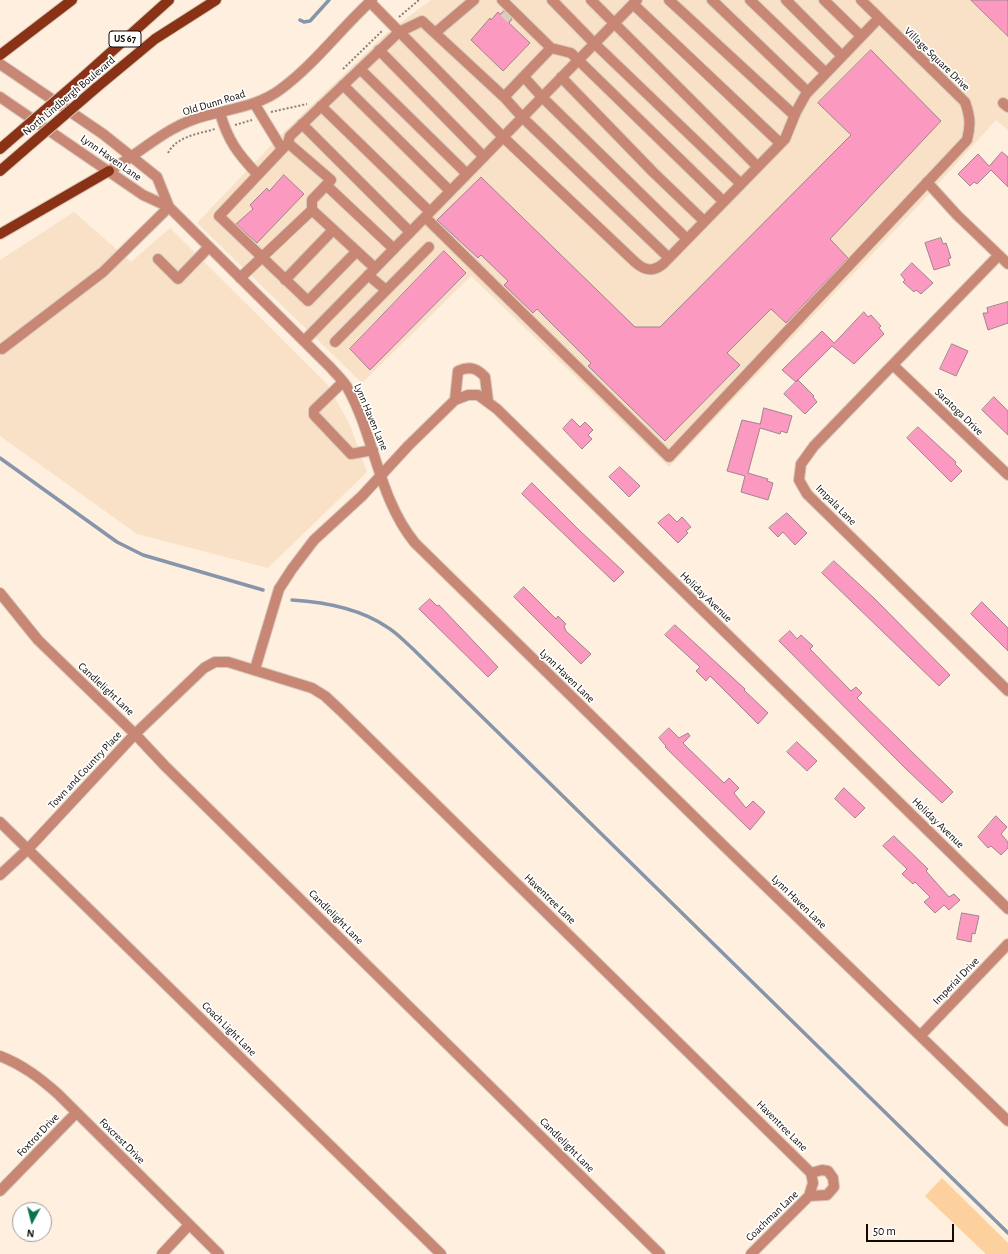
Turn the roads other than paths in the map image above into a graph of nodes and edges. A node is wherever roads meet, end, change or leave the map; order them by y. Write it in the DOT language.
graph roads {
  1 [pos="72,0"];
  2 [pos="169,0"];
  3 [pos="216,0"];
  4 [pos="474,0"];
  5 [pos="502,0"];
  6 [pos="552,0"];
  7 [pos="591,0"];
  8 [pos="669,0"];
  9 [pos="712,0"];
  10 [pos="750,0"];
  11 [pos="786,0"];
  12 [pos="824,0"];
  13 [pos="861,0"];
  14 [pos="371,1"];
  15 [pos="635,2"];
  16 [pos="504,12"];
  17 [pos="879,18"];
  18 [pos="614,24"];
  19 [pos="399,32"];
  20 [pos="435,33"];
  21 [pos="862,36"];
  22 [pos="594,43"];
  23 [pos="551,48"];
  24 [pos="380,50"];
  25 [pos="0,56"];
  26 [pos="842,56"];
  27 [pos="578,60"];
  28 [pos="0,64"];
  29 [pos="360,69"];
  30 [pos="826,73"];
  31 [pos="524,77"];
  32 [pos="561,77"];
  33 [pos="343,85"];
  34 [pos="808,92"];
  35 [pos="0,97"];
  36 [pos="504,97"];
  37 [pos="542,97"];
  38 [pos="254,103"];
  39 [pos="321,106"];
  40 [pos="220,113"];
  41 [pos="794,115"];
  42 [pos="522,117"];
  43 [pos="302,124"];
  44 [pos="503,137"];
  45 [pos="780,143"];
  46 [pos="285,146"];
  47 [pos="0,149"];
  48 [pos="484,157"];
  49 [pos="132,158"];
  50 [pos="757,166"];
  51 [pos="0,172"];
  52 [pos="109,172"];
  53 [pos="467,174"];
  54 [pos="258,175"];
  55 [pos="927,182"];
  56 [pos="740,183"];
  57 [pos="326,185"];
  58 [pos="450,191"];
  59 [pos="723,201"];
  60 [pos="169,207"];
  61 [pos="312,210"];
  62 [pos="427,214"];
  63 [pos="704,221"];
  64 [pos="333,230"];
  65 [pos="410,232"];
  66 [pos="0,234"];
  67 [pos="687,239"];
  68 [pos="429,247"];
  69 [pos="209,248"];
  70 [pos="394,249"];
  71 [pos="356,252"];
  72 [pos="999,255"];
  73 [pos="261,257"];
  74 [pos="669,258"];
  75 [pos="158,259"];
  76 [pos="1008,264"];
  77 [pos="372,272"];
  78 [pos="240,278"];
  79 [pos="285,280"];
  80 [pos="386,290"];
  81 [pos="304,341"];
  82 [pos="335,342"];
  83 [pos="2,349"];
  84 [pos="893,365"];
  85 [pos="343,382"];
  86 [pos="455,400"];
  87 [pos="488,401"];
  88 [pos="373,450"];
  89 [pos="1008,475"];
  90 [pos="381,476"];
  91 [pos="0,593"];
  92 [pos="255,669"];
  93 [pos="1008,691"];
  94 [pos="135,734"];
  95 [pos="0,822"];
  96 [pos="28,849"];
  97 [pos="0,875"];
  98 [pos="1008,909"];
  99 [pos="1008,944"];
  100 [pos="921,1036"];
  101 [pos="0,1056"];
  102 [pos="76,1113"];
  103 [pos="1008,1121"];
  104 [pos="811,1173"];
  105 [pos="0,1191"];
  106 [pos="810,1196"];
  107 [pos="189,1225"];
  108 [pos="162,1254"];
  109 [pos="219,1254"];
  110 [pos="441,1254"];
  111 [pos="660,1254"];
  112 [pos="750,1254"];
  1 -- 25 [label="main road"];
  2 -- 47 [label="main road, North Lindbergh Boulevard / US 67, bridge"];
  3 -- 51 [label="main road, North Lindbergh Boulevard / US 67, bridge"];
  4 -- 20 [label="street"];
  5 -- 16 [label="street"];
  5 -- 23 [label="street"];
  6 -- 22 [label="street"];
  7 -- 18 [label="street"];
  8 -- 41 [label="street"];
  9 -- 34 [label="street"];
  10 -- 30 [label="street"];
  11 -- 26 [label="street"];
  12 -- 21 [label="street"];
  13 -- 17 [label="street, Village Square Drive"];
  14 -- 19 [label="street"];
  14 -- 38 [label="street, Old Dunn Road"];
  15 -- 18 [label="street"];
  15 -- 45 [label="street"];
  17 -- 21 [label="street"];
  17 -- 55 [label="street, Village Square Drive"];
  18 -- 22 [label="street"];
  18 -- 50 [label="street"];
  19 -- 20 [label="street"];
  19 -- 24 [label="street"];
  19 -- 44 [label="street"];
  20 -- 36 [label="street"];
  21 -- 26 [label="street"];
  22 -- 27 [label="street"];
  22 -- 56 [label="street"];
  23 -- 27 [label="street"];
  23 -- 31 [label="street"];
  24 -- 29 [label="street"];
  24 -- 48 [label="street"];
  26 -- 30 [label="street"];
  27 -- 32 [label="street"];
  27 -- 59 [label="street"];
  28 -- 49 [label="street, Lynn Haven Lane"];
  29 -- 33 [label="street"];
  29 -- 53 [label="street"];
  30 -- 34 [label="street"];
  31 -- 36 [label="street"];
  31 -- 37 [label="street"];
  32 -- 37 [label="street"];
  32 -- 63 [label="street"];
  33 -- 39 [label="street"];
  33 -- 58 [label="street"];
  34 -- 41 [label="street"];
  35 -- 52 [label="street, Lynn Haven Lane"];
  36 -- 42 [label="street"];
  37 -- 42 [label="street"];
  37 -- 67 [label="street"];
  38 -- 40 [label="street, Old Dunn Road"];
  38 -- 46 [label="street"];
  39 -- 43 [label="street"];
  39 -- 62 [label="street"];
  40 -- 49 [label="street, Old Dunn Road"];
  40 -- 54 [label="street"];
  41 -- 45 [label="street"];
  42 -- 44 [label="street"];
  42 -- 74 [label="street"];
  43 -- 46 [label="street"];
  43 -- 65 [label="street"];
  44 -- 48 [label="street"];
  44 -- 74 [label="street"];
  45 -- 50 [label="street"];
  46 -- 54 [label="street"];
  46 -- 57 [label="street"];
  48 -- 53 [label="street"];
  49 -- 52 [label="street, Old Dunn Road"];
  49 -- 60 [label="street, Lynn Haven Lane"];
  50 -- 56 [label="street"];
  52 -- 60 [label="street, Lynn Haven Lane"];
  52 -- 66 [label="main road"];
  53 -- 58 [label="street"];
  54 -- 73 [label="street"];
  55 -- 62 [label="street, Village Square Drive"];
  55 -- 72 [label="street"];
  56 -- 59 [label="street"];
  57 -- 61 [label="street"];
  57 -- 70 [label="street"];
  58 -- 62 [label="street"];
  59 -- 63 [label="street"];
  60 -- 69 [label="street, Lynn Haven Lane"];
  60 -- 83 [label="street"];
  61 -- 64 [label="street"];
  61 -- 73 [label="street"];
  62 -- 65 [label="street"];
  63 -- 67 [label="street"];
  64 -- 71 [label="street"];
  64 -- 79 [label="street"];
  65 -- 70 [label="street"];
  67 -- 74 [label="street"];
  68 -- 80 [label="street"];
  69 -- 75 [label="street"];
  69 -- 78 [label="street, Lynn Haven Lane"];
  70 -- 77 [label="street"];
  71 -- 77 [label="street"];
  71 -- 79 [label="street"];
  72 -- 76 [label="street"];
  72 -- 84 [label="street, Impala Lane"];
  73 -- 78 [label="street"];
  73 -- 79 [label="street"];
  77 -- 80 [label="street"];
  77 -- 81 [label="street"];
  78 -- 81 [label="street, Lynn Haven Lane"];
  80 -- 82 [label="street"];
  81 -- 85 [label="street, Lynn Haven Lane"];
  84 -- 89 [label="street, Saratoga Drive"];
  84 -- 93 [label="street, Impala Lane"];
  85 -- 88 [label="street, Lynn Haven Lane"];
  85 -- 88 [label="street"];
  86 -- 87 [label="street, Holiday Avenue"];
  86 -- 87 [label="street"];
  86 -- 90 [label="street, Holiday Avenue"];
  87 -- 98 [label="street, Holiday Avenue"];
  88 -- 90 [label="street, Lynn Haven Lane"];
  90 -- 92 [label="street"];
  90 -- 100 [label="street, Lynn Haven Lane"];
  91 -- 94 [label="street, Candlelight Lane"];
  92 -- 94 [label="street, Town and Country Place"];
  92 -- 104 [label="street, Haventree Lane"];
  94 -- 96 [label="street, Town and Country Place"];
  94 -- 111 [label="street, Candlelight Lane"];
  95 -- 96 [label="street, Coach Light Lane"];
  96 -- 97 [label="street, Town and Country Place"];
  96 -- 110 [label="street, Coach Light Lane"];
  99 -- 100 [label="street, Imperial Drive"];
  100 -- 103 [label="street, Lynn Haven Lane"];
  101 -- 102 [label="street, Foxcrest Drive"];
  102 -- 105 [label="street, Foxtrot Drive"];
  102 -- 107 [label="street, Foxcrest Drive"];
  104 -- 106 [label="street, Coachman Lane"];
  104 -- 106 [label="street"];
  106 -- 112 [label="street, Coachman Lane"];
  107 -- 108 [label="street"];
  107 -- 109 [label="street, Foxcrest Drive"];
}
